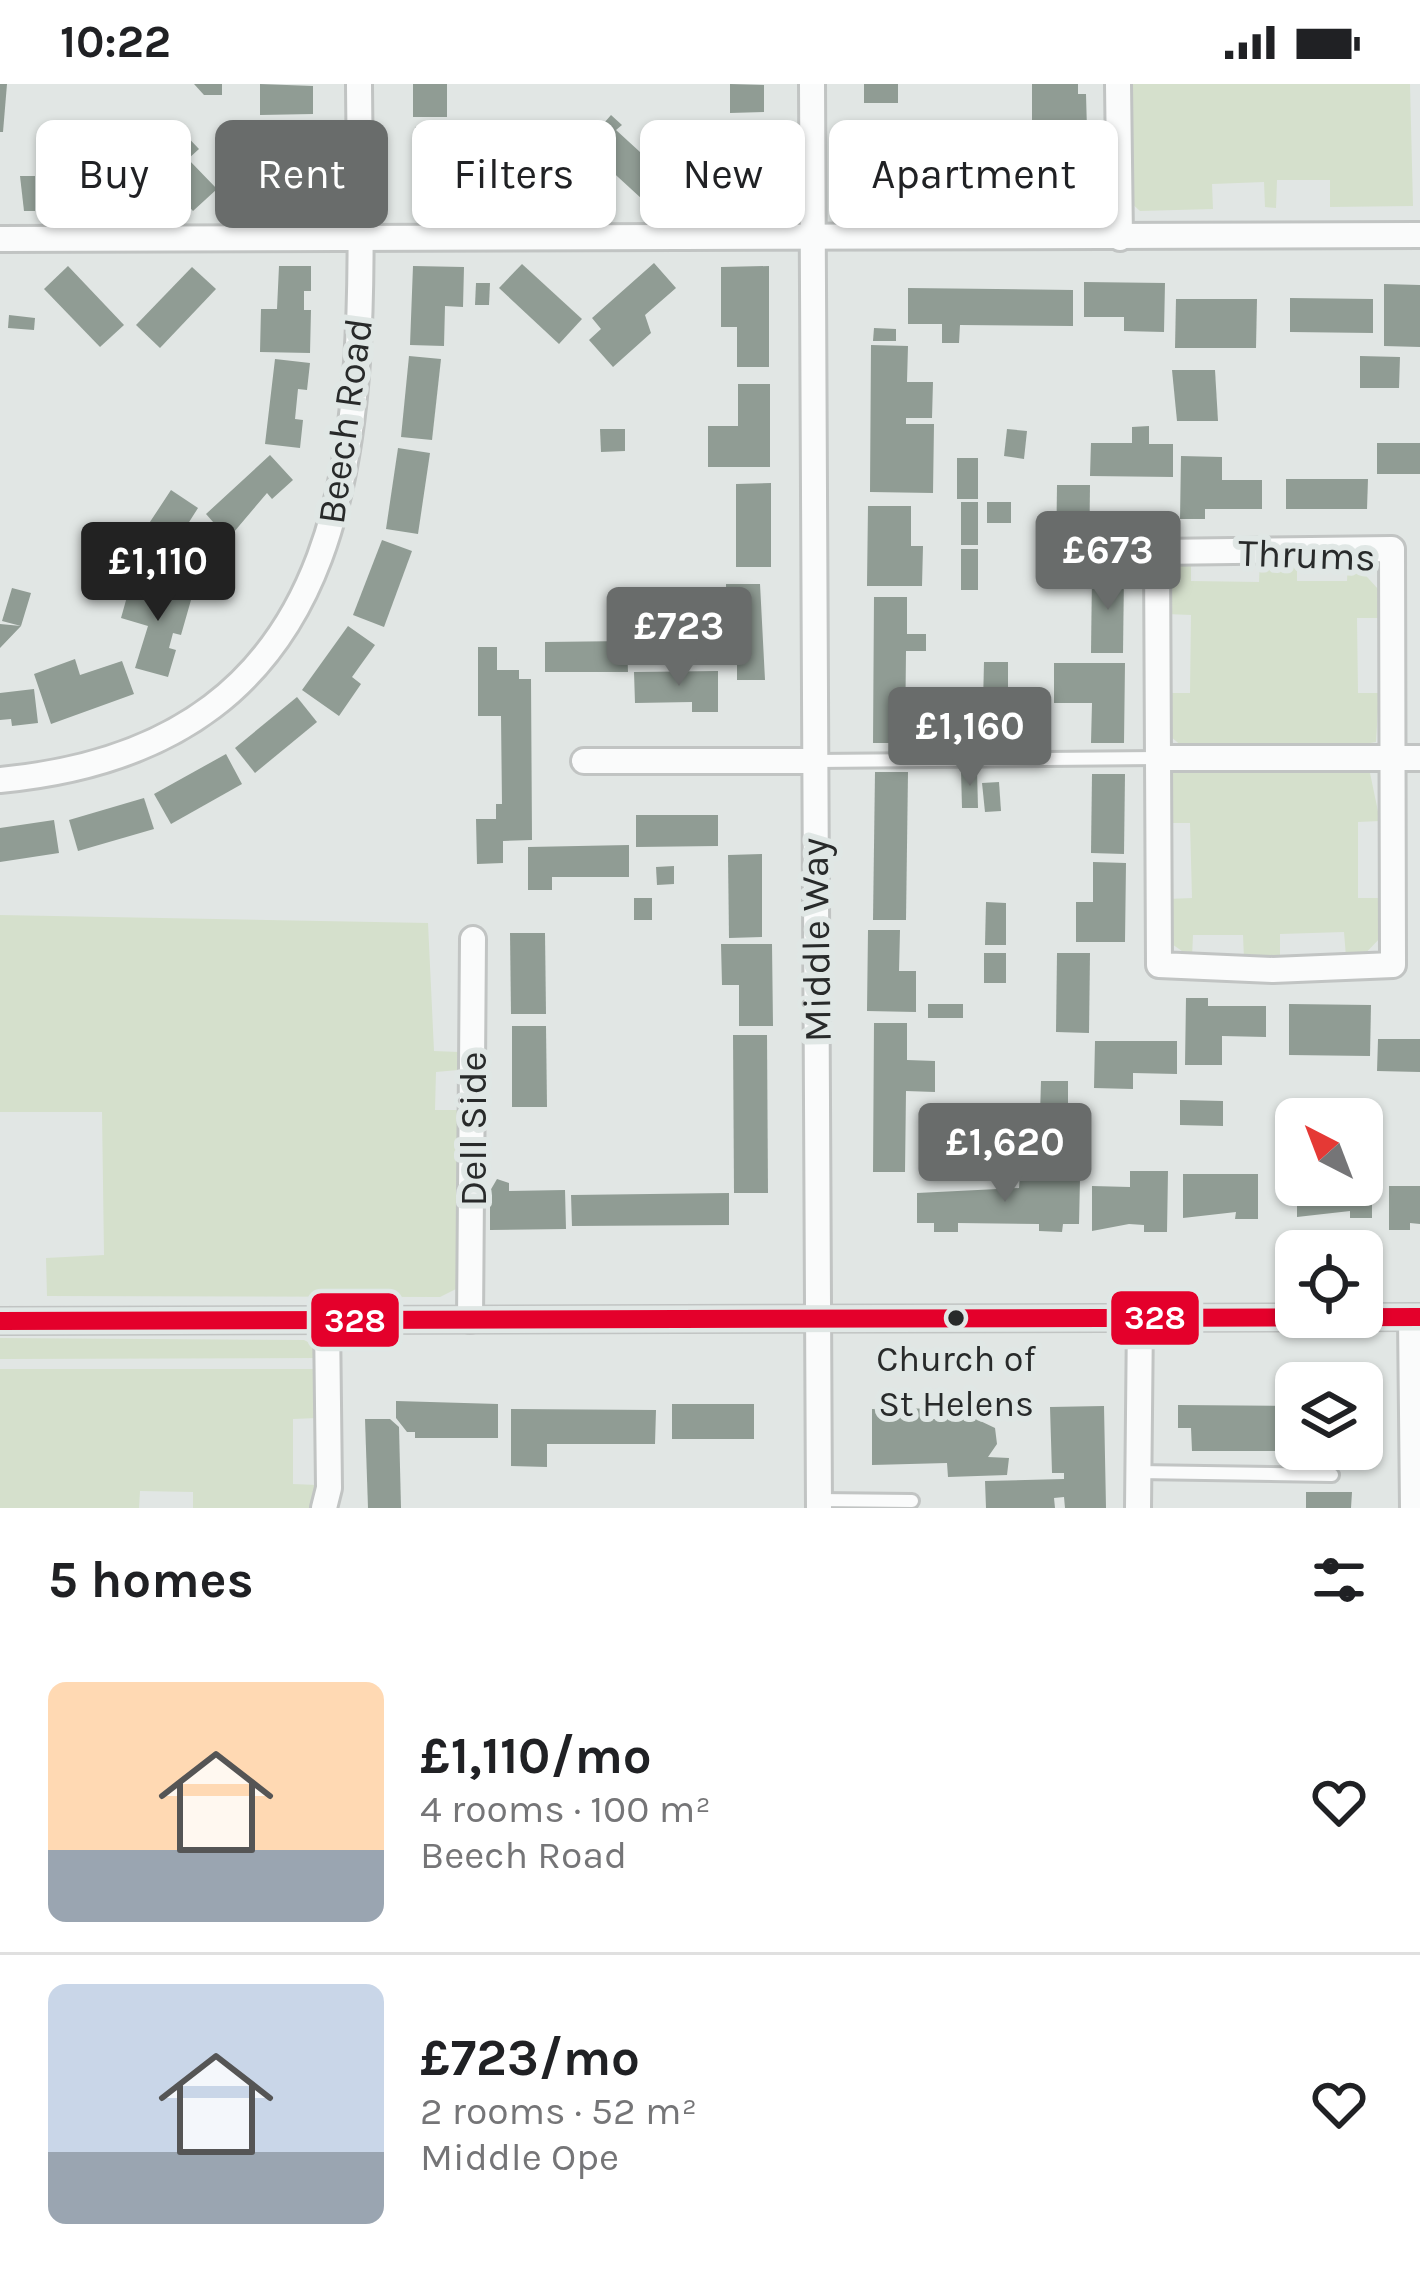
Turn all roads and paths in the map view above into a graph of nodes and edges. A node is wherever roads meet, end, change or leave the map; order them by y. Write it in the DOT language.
graph roads {
  1 [pos="359,84"];
  2 [pos="812,84"];
  3 [pos="1118,84"];
  4 [pos="1420,236"];
  5 [pos="0,238"];
  6 [pos="1120,238"];
  7 [pos="360,239"];
  8 [pos="813,240"];
  9 [pos="1157,758"];
  10 [pos="1393,758"];
  11 [pos="1420,758"];
  12 [pos="584,760"];
  13 [pos="814,761"];
  14 [pos="0,780"];
  15 [pos="473,939"];
  16 [pos="1416,1317"];
  17 [pos="1140,1318"];
  18 [pos="327,1320"];
  19 [pos="470,1320"];
  20 [pos="819,1320"];
  21 [pos="0,1321"];
  22 [pos="1138,1472"];
  23 [pos="1332,1475"];
  24 [pos="912,1502"];
  25 [pos="819,1504"];
  26 [pos="324,1508"];
  27 [pos="1138,1508"];
  28 [pos="1413,1508"];
  1 -- 7 [label="street, Beech Road"];
  2 -- 8 [label="street, Middle Way"];
  3 -- 6 [label="street"];
  4 -- 6 [label="street"];
  5 -- 7 [label="street"];
  6 -- 8 [label="street"];
  7 -- 8 [label="street"];
  7 -- 14 [label="street, Beech Road"];
  8 -- 13 [label="street, Middle Way"];
  9 -- 10 [label="street"];
  9 -- 10 [label="street, Thrums"];
  9 -- 10 [label="street, Thrums"];
  9 -- 13 [label="lane"];
  10 -- 11 [label="street"];
  12 -- 13 [label="street"];
  13 -- 20 [label="street, Middle Way"];
  15 -- 19 [label="street, Dell Side"];
  16 -- 17 [label="street"];
  16 -- 28 [label="street"];
  17 -- 20 [label="street"];
  17 -- 22 [label="street"];
  18 -- 19 [label="street"];
  18 -- 21 [label="street"];
  18 -- 26 [label="street"];
  19 -- 20 [label="street"];
  20 -- 25 [label="street, Middle Way"];
  22 -- 23 [label="lane"];
  22 -- 27 [label="street"];
  24 -- 25 [label="lane"];
}
